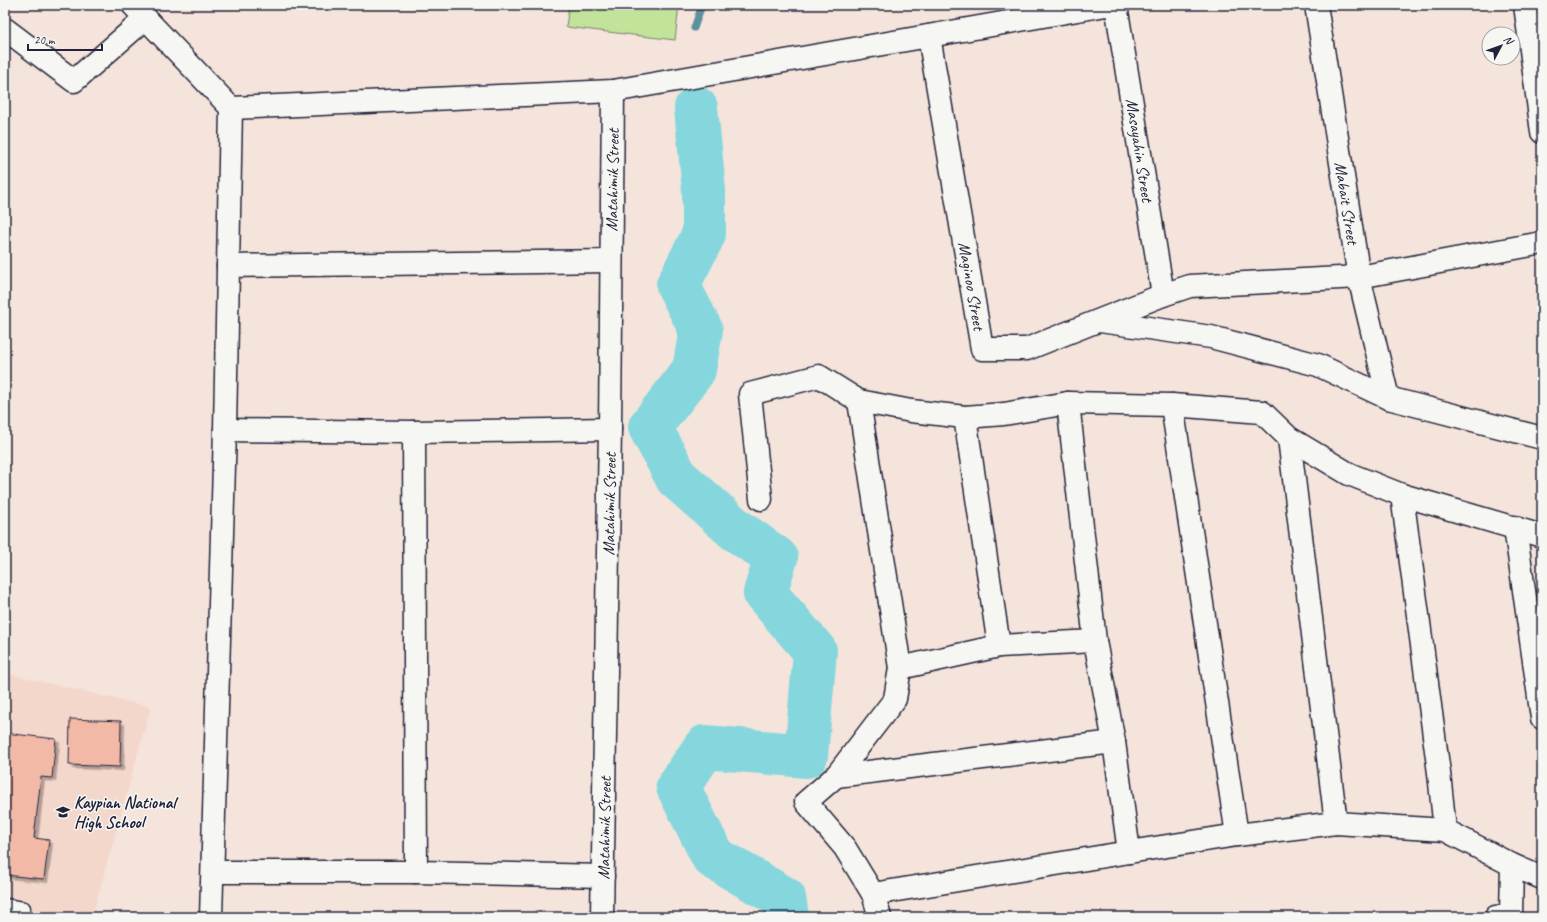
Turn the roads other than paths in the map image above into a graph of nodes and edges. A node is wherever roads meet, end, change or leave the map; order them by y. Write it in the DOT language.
graph roads {
  1 [pos="1106,5"];
  2 [pos="1116,5"];
  3 [pos="1316,5"];
  4 [pos="1525,5"];
  5 [pos="140,12"];
  6 [pos="5,29"];
  7 [pos="929,36"];
  8 [pos="613,91"];
  9 [pos="231,108"];
  10 [pos="1542,132"];
  11 [pos="1542,243"];
  12 [pos="611,261"];
  13 [pos="228,266"];
  14 [pos="1359,277"];
  15 [pos="1163,295"];
  16 [pos="1099,321"];
  17 [pos="1388,398"];
  18 [pos="859,401"];
  19 [pos="1068,403"];
  20 [pos="1172,405"];
  21 [pos="965,417"];
  22 [pos="610,429"];
  23 [pos="225,430"];
  24 [pos="414,432"];
  25 [pos="1289,438"];
  26 [pos="1542,438"];
  27 [pos="1402,495"];
  28 [pos="761,499"];
  29 [pos="1516,527"];
  30 [pos="1542,536"];
  31 [pos="1095,641"];
  32 [pos="999,646"];
  33 [pos="900,668"];
  34 [pos="1542,718"];
  35 [pos="1114,742"];
  36 [pos="836,776"];
  37 [pos="1336,823"];
  38 [pos="1445,830"];
  39 [pos="1237,835"];
  40 [pos="1129,852"];
  41 [pos="1512,865"];
  42 [pos="213,872"];
  43 [pos="416,872"];
  44 [pos="603,876"];
  45 [pos="1542,878"];
  46 [pos="873,894"];
  47 [pos="5,905"];
  48 [pos="24,908"];
  49 [pos="1506,916"];
  50 [pos="211,917"];
  51 [pos="602,917"];
  52 [pos="880,917"];
  1 -- 7 [label="street"];
  2 -- 15 [label="street, Masayahin Street"];
  3 -- 14 [label="street, Mabait Street"];
  4 -- 10 [label="street"];
  5 -- 6 [label="street"];
  5 -- 9 [label="street"];
  7 -- 8 [label="street"];
  7 -- 16 [label="street, Maginoo Street"];
  8 -- 9 [label="street"];
  8 -- 12 [label="street, Matahimik Street"];
  9 -- 13 [label="street"];
  11 -- 14 [label="street, Maginoo Street"];
  12 -- 13 [label="street"];
  12 -- 22 [label="street, Matahimik Street"];
  13 -- 23 [label="street"];
  14 -- 15 [label="street, Maginoo Street"];
  14 -- 17 [label="street, Mabait Street"];
  15 -- 16 [label="street, Maginoo Street"];
  16 -- 17 [label="street"];
  17 -- 26 [label="street"];
  18 -- 21 [label="street"];
  18 -- 28 [label="street"];
  18 -- 33 [label="street"];
  19 -- 20 [label="street"];
  19 -- 21 [label="street"];
  19 -- 31 [label="street"];
  20 -- 25 [label="street"];
  20 -- 39 [label="street"];
  21 -- 32 [label="street"];
  22 -- 24 [label="street"];
  22 -- 44 [label="street, Matahimik Street"];
  23 -- 24 [label="street"];
  23 -- 42 [label="street"];
  24 -- 43 [label="street"];
  25 -- 27 [label="street"];
  25 -- 37 [label="street"];
  27 -- 29 [label="street"];
  27 -- 38 [label="street"];
  29 -- 30 [label="street"];
  29 -- 34 [label="street"];
  31 -- 32 [label="street"];
  31 -- 35 [label="street"];
  32 -- 33 [label="street"];
  33 -- 36 [label="street"];
  35 -- 36 [label="street"];
  35 -- 40 [label="street"];
  36 -- 46 [label="street"];
  37 -- 38 [label="street"];
  37 -- 39 [label="street"];
  38 -- 41 [label="street"];
  39 -- 40 [label="street"];
  40 -- 46 [label="street"];
  41 -- 45 [label="street"];
  41 -- 49 [label="street"];
  42 -- 43 [label="street"];
  42 -- 50 [label="street"];
  43 -- 44 [label="street"];
  44 -- 51 [label="street, Matahimik Street"];
  46 -- 52 [label="street"];
  47 -- 48 [label="lane"];
}
